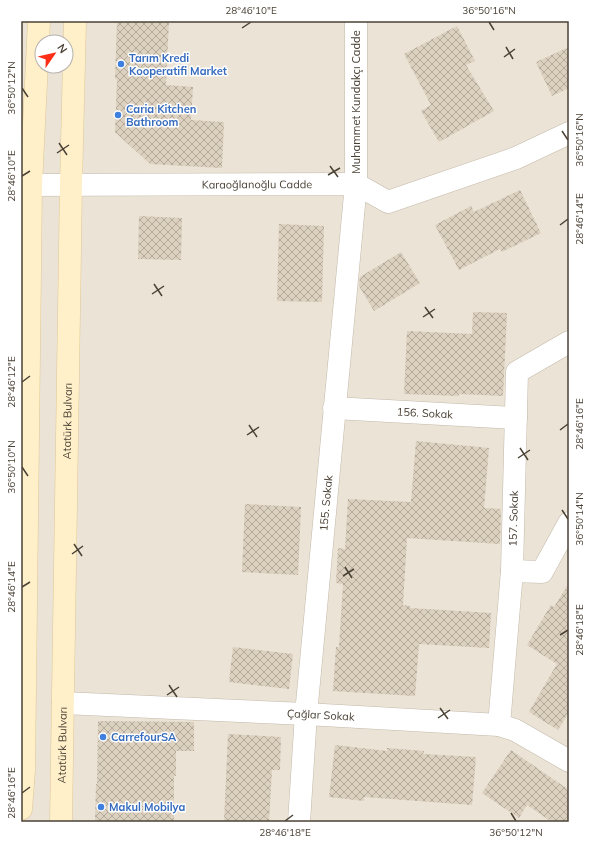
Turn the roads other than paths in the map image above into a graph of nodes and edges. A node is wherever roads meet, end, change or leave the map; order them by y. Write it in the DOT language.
graph roads {
  1 [pos="39,21"];
  2 [pos="75,21"];
  3 [pos="356,21"];
  4 [pos="569,133"];
  5 [pos="71,184"];
  6 [pos="356,184"];
  7 [pos="26,185"];
  8 [pos="569,342"];
  9 [pos="25,379"];
  10 [pos="334,408"];
  11 [pos="516,418"];
  12 [pos="569,524"];
  13 [pos="512,571"];
  14 [pos="63,703"];
  15 [pos="306,714"];
  16 [pos="499,725"];
  17 [pos="569,761"];
  18 [pos="22,770"];
  19 [pos="21,809"];
  20 [pos="61,822"];
  21 [pos="299,822"];
  1 -- 7 [label="main road"];
  2 -- 5 [label="main road, Atatürk Bulvarı"];
  3 -- 6 [label="street, Muhammet Kundakçı Cadde"];
  4 -- 6 [label="street, Karaoğlanoğlu Cadde"];
  5 -- 6 [label="street, Karaoğlanoğlu Cadde"];
  5 -- 7 [label="street, Karaoğlanoğlu Cadde"];
  5 -- 14 [label="main road, Atatürk Bulvarı"];
  6 -- 10 [label="street, 155. Sokak"];
  7 -- 9 [label="main road"];
  8 -- 11 [label="street, 157. Sokak"];
  9 -- 18 [label="main road"];
  10 -- 11 [label="street, 156. Sokak"];
  10 -- 15 [label="street, 155. Sokak"];
  11 -- 13 [label="street, 157. Sokak"];
  12 -- 13 [label="street"];
  13 -- 16 [label="street, 157. Sokak"];
  14 -- 15 [label="street, Çağlar Sokak"];
  14 -- 20 [label="main road, Atatürk Bulvarı"];
  15 -- 16 [label="street, Çağlar Sokak"];
  15 -- 21 [label="street, 155. Sokak"];
  16 -- 17 [label="street, Çağlar Sokak"];
  18 -- 19 [label="main road"];
}
